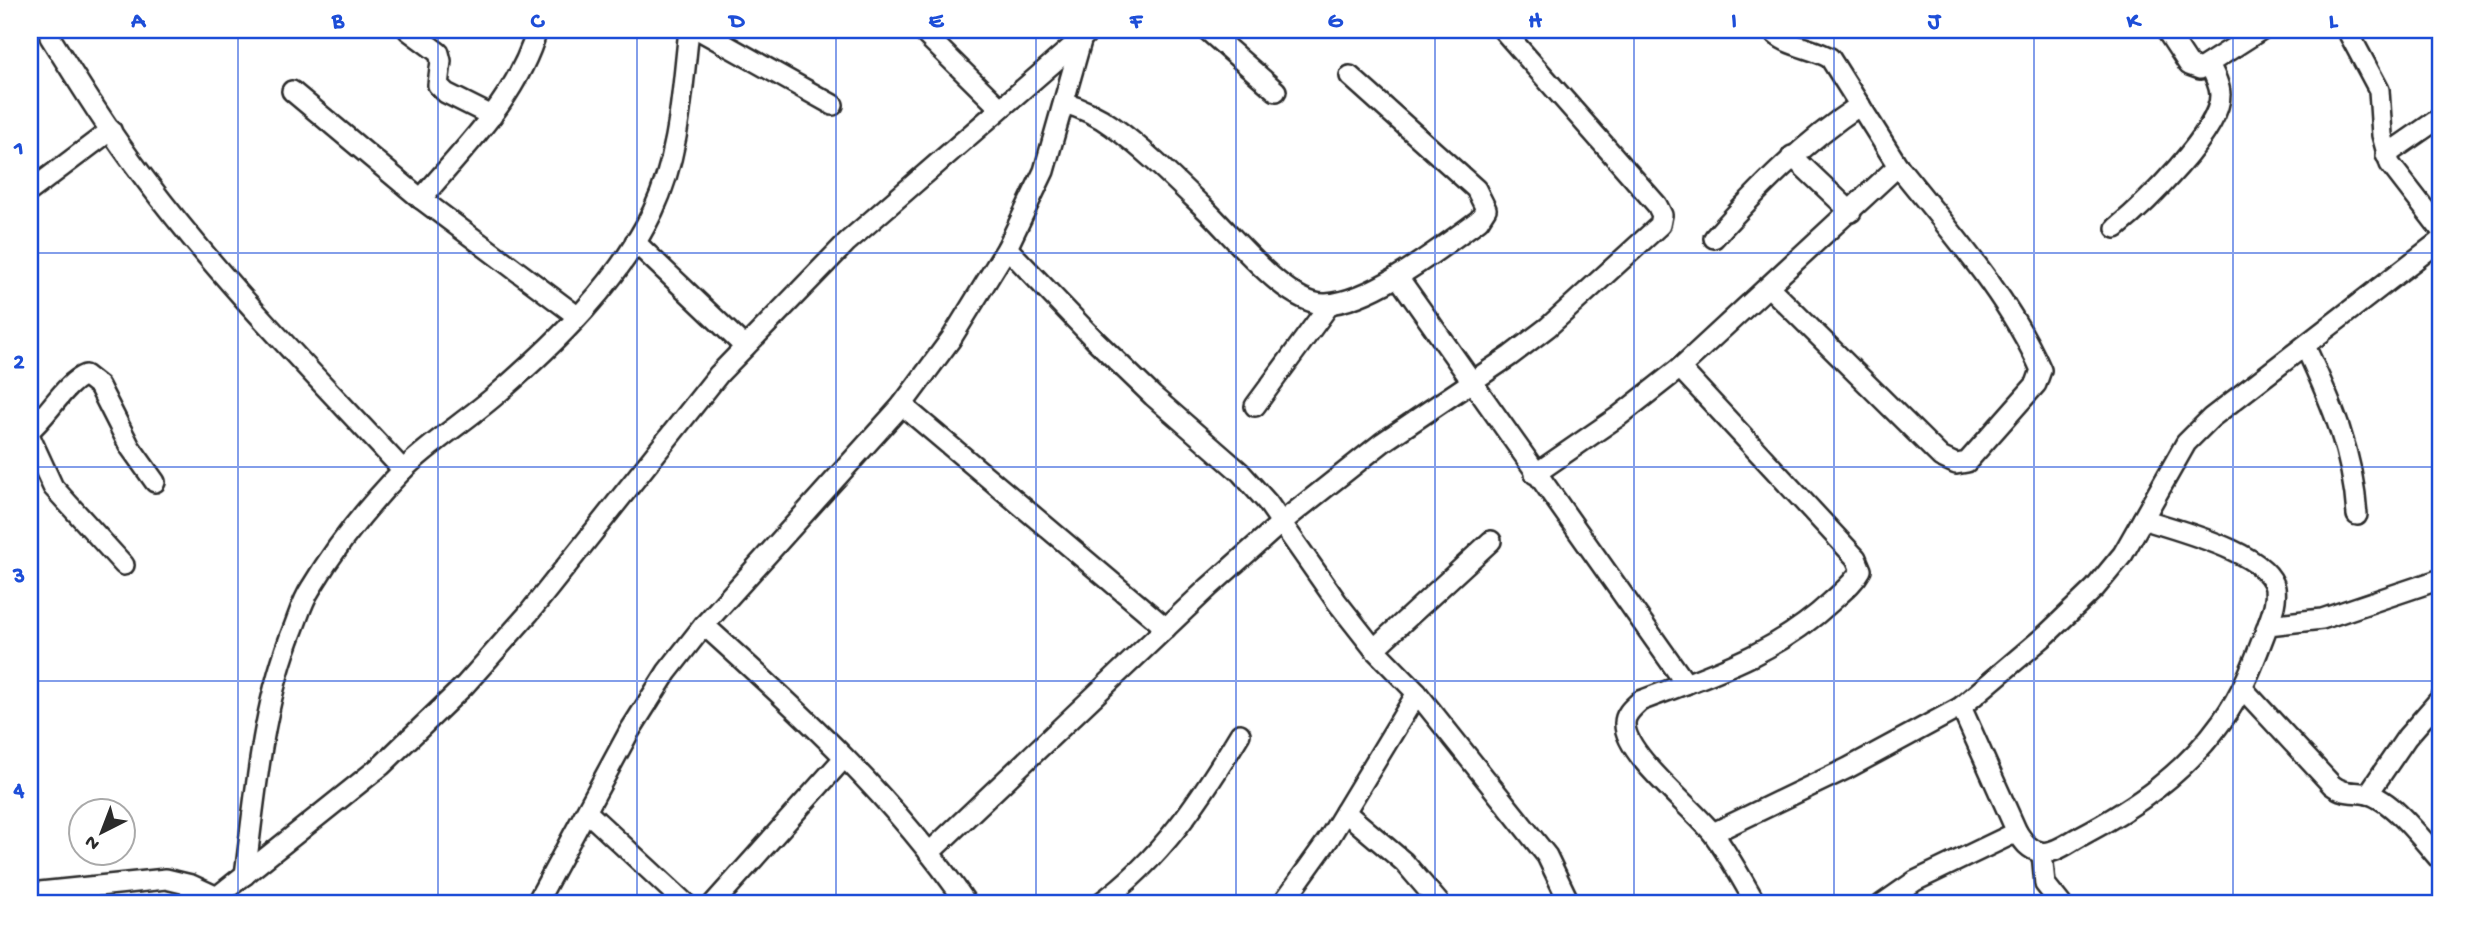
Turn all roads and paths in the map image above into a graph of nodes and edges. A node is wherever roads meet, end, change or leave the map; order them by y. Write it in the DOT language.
graph roads {
  1 [pos="408,30"];
  2 [pos="537,30"];
  3 [pos="688,30"];
  4 [pos="699,30"];
  5 [pos="921,30"];
  6 [pos="1207,30"];
  7 [pos="1503,30"];
  8 [pos="1771,30"];
  9 [pos="2166,30"];
  10 [pos="2261,30"];
  11 [pos="2347,30"];
  12 [pos="1086,35"];
  13 [pos="50,37"];
  14 [pos="2209,64"];
  15 [pos="1350,76"];
  16 [pos="292,91"];
  17 [pos="1276,91"];
  18 [pos="1064,103"];
  19 [pos="832,105"];
  20 [pos="1860,105"];
  21 [pos="1000,108"];
  22 [pos="492,116"];
  23 [pos="2441,117"];
  24 [pos="111,130"];
  25 [pos="2386,155"];
  26 [pos="1792,156"];
  27 [pos="1898,166"];
  28 [pos="30,191"];
  29 [pos="421,199"];
  30 [pos="1851,212"];
  31 [pos="2116,228"];
  32 [pos="2441,230"];
  33 [pos="1714,238"];
  34 [pos="2441,240"];
  35 [pos="635,242"];
  36 [pos="1007,248"];
  37 [pos="1398,277"];
  38 [pos="1770,288"];
  39 [pos="1330,304"];
  40 [pos="578,316"];
  41 [pos="2305,346"];
  42 [pos="745,347"];
  43 [pos="1680,368"];
  44 [pos="1472,382"];
  45 [pos="902,405"];
  46 [pos="1255,406"];
  47 [pos="30,430"];
  48 [pos="30,437"];
  49 [pos="403,470"];
  50 [pos="1535,474"];
  51 [pos="155,482"];
  52 [pos="2357,514"];
  53 [pos="2143,519"];
  54 [pos="1282,522"];
  55 [pos="1491,541"];
  56 [pos="124,565"];
  57 [pos="2441,579"];
  58 [pos="704,625"];
  59 [pos="2268,625"];
  60 [pos="1166,628"];
  61 [pos="1374,649"];
  62 [pos="1686,684"];
  63 [pos="2243,689"];
  64 [pos="1417,694"];
  65 [pos="2441,698"];
  66 [pos="1961,707"];
  67 [pos="1240,734"];
  68 [pos="844,758"];
  69 [pos="2368,794"];
  70 [pos="1345,812"];
  71 [pos="588,813"];
  72 [pos="2017,832"];
  73 [pos="1713,833"];
  74 [pos="929,853"];
  75 [pos="2042,853"];
  76 [pos="2441,861"];
  77 [pos="245,875"];
  78 [pos="30,893"];
  79 [pos="212,901"];
  80 [pos="536,904"];
  81 [pos="686,904"];
  82 [pos="713,904"];
  83 [pos="967,904"];
  84 [pos="1099,904"];
  85 [pos="1282,904"];
  86 [pos="1440,904"];
  87 [pos="1570,904"];
  88 [pos="1756,904"];
  89 [pos="1882,904"];
  90 [pos="2061,904"];
  1 -- 22 [label="street"];
  2 -- 22 [label="street"];
  3 -- 35 [label="street"];
  4 -- 19 [label="street"];
  5 -- 21 [label="street"];
  6 -- 17 [label="street"];
  7 -- 44 [label="street"];
  8 -- 20 [label="street"];
  9 -- 14 [label="street"];
  10 -- 14 [label="street"];
  11 -- 25 [label="street"];
  12 -- 18 [label="street"];
  12 -- 21 [label="street"];
  13 -- 24 [label="street"];
  14 -- 31 [label="street"];
  15 -- 37 [label="street"];
  16 -- 29 [label="street"];
  18 -- 36 [label="street"];
  18 -- 39 [label="street"];
  20 -- 26 [label="street"];
  20 -- 27 [label="street"];
  21 -- 42 [label="street"];
  22 -- 29 [label="street"];
  23 -- 25 [label="street"];
  24 -- 28 [label="street"];
  24 -- 49 [label="street"];
  25 -- 32 [label="street"];
  26 -- 30 [label="street"];
  26 -- 33 [label="street"];
  27 -- 30 [label="street"];
  27 -- 38 [label="street"];
  29 -- 40 [label="street"];
  30 -- 38 [label="street"];
  34 -- 41 [label="street"];
  35 -- 40 [label="street"];
  35 -- 42 [label="street"];
  36 -- 45 [label="street"];
  36 -- 54 [label="street"];
  37 -- 39 [label="street"];
  37 -- 44 [label="street"];
  38 -- 43 [label="street"];
  39 -- 46 [label="street"];
  40 -- 49 [label="street"];
  41 -- 52 [label="street"];
  41 -- 53 [label="street"];
  42 -- 77 [label="street"];
  43 -- 50 [label="street"];
  43 -- 62 [label="street"];
  44 -- 50 [label="street"];
  44 -- 54 [label="street"];
  45 -- 58 [label="street"];
  45 -- 60 [label="street"];
  47 -- 51 [label="street"];
  48 -- 56 [label="street"];
  49 -- 77 [label="street"];
  50 -- 62 [label="street"];
  53 -- 59 [label="street"];
  53 -- 66 [label="street"];
  54 -- 60 [label="street"];
  54 -- 61 [label="street"];
  55 -- 61 [label="street"];
  57 -- 59 [label="street"];
  58 -- 68 [label="street"];
  58 -- 71 [label="street"];
  59 -- 63 [label="street"];
  60 -- 74 [label="street"];
  61 -- 64 [label="street"];
  62 -- 73 [label="street"];
  63 -- 69 [label="street"];
  63 -- 75 [label="street"];
  64 -- 70 [label="street"];
  64 -- 87 [label="street"];
  65 -- 69 [label="street"];
  66 -- 72 [label="street"];
  66 -- 73 [label="street"];
  67 -- 84 [label="street"];
  68 -- 74 [label="street"];
  68 -- 82 [label="street"];
  69 -- 76 [label="street"];
  70 -- 85 [label="street"];
  70 -- 86 [label="street"];
  71 -- 80 [label="street"];
  71 -- 81 [label="street"];
  72 -- 75 [label="street"];
  72 -- 89 [label="street"];
  73 -- 88 [label="street"];
  74 -- 83 [label="street"];
  75 -- 90 [label="street"];
  77 -- 79 [label="street"];
  78 -- 79 [label="street"];
}
